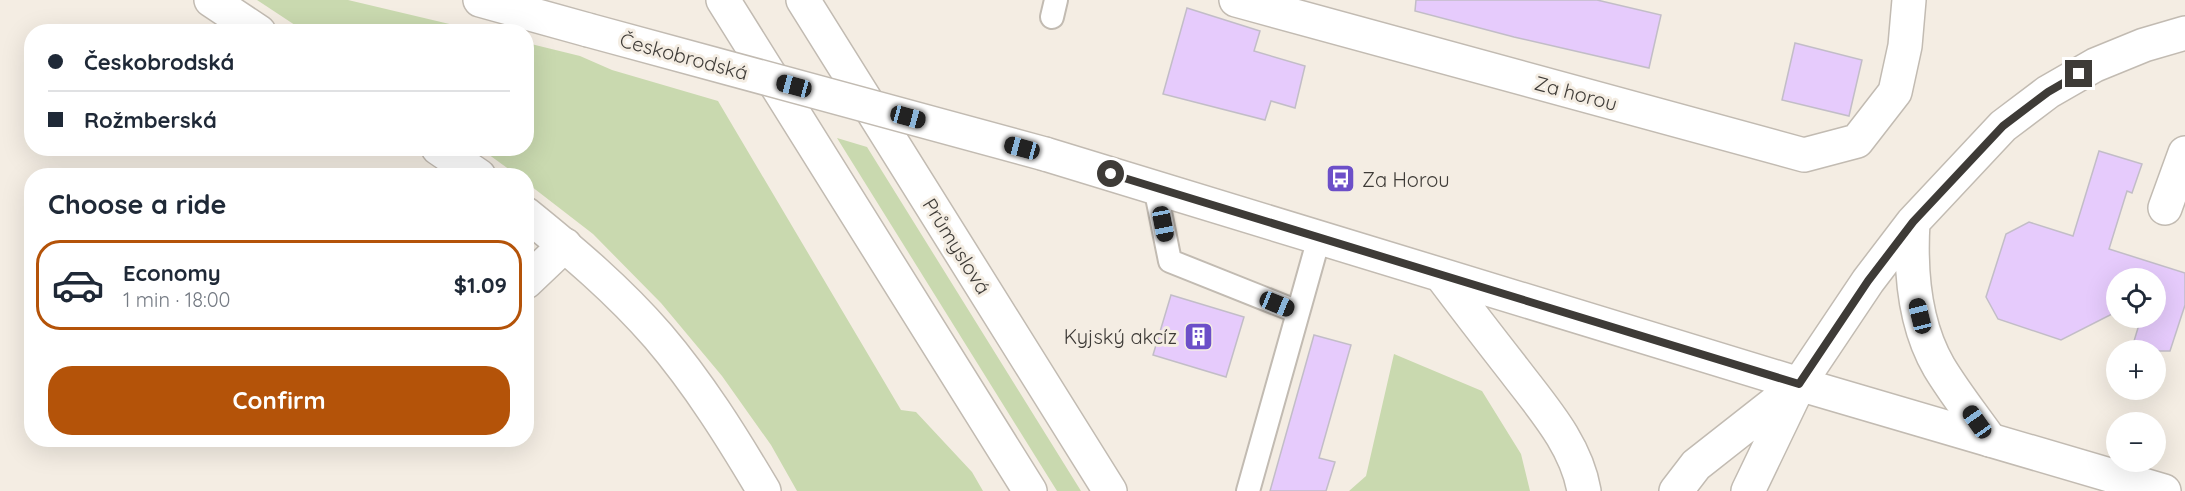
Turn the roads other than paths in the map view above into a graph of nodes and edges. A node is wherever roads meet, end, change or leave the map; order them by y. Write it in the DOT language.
graph roads {
  1 [pos="211,0"];
  2 [pos="480,0"];
  3 [pos="723,0"];
  4 [pos="803,0"];
  5 [pos="1236,0"];
  6 [pos="1909,0"];
  7 [pos="247,24"];
  8 [pos="2185,33"];
  9 [pos="2185,153"];
  10 [pos="450,156"];
  11 [pos="467,168"];
  12 [pos="1155,188"];
  13 [pos="2165,208"];
  14 [pos="534,220"];
  15 [pos="1913,222"];
  16 [pos="1319,238"];
  17 [pos="565,245"];
  18 [pos="534,274"];
  19 [pos="1441,275"];
  20 [pos="1298,312"];
  21 [pos="1799,384"];
  22 [pos="1990,440"];
  23 [pos="764,491"];
  24 [pos="1030,491"];
  25 [pos="1110,491"];
  26 [pos="1248,491"];
  27 [pos="1584,491"];
  28 [pos="1676,491"];
  29 [pos="1748,491"];
  30 [pos="2164,491"];
  1 -- 7 [label="main road"];
  2 -- 12 [label="main road, Českobrodská, bridge"];
  3 -- 24 [label="main road"];
  4 -- 25 [label="main road, Průmyslová"];
  5 -- 6 [label="main road, Za horou"];
  8 -- 15 [label="main road"];
  9 -- 13 [label="main road"];
  10 -- 11 [label="main road"];
  12 -- 16 [label="main road, Českobrodská"];
  12 -- 20 [label="lane"];
  14 -- 17 [label="main road"];
  15 -- 21 [label="main road"];
  15 -- 22 [label="main road"];
  16 -- 19 [label="main road, Českobrodská"];
  16 -- 20 [label="lane"];
  17 -- 18 [label="main road"];
  17 -- 23 [label="main road"];
  19 -- 21 [label="main road, Českobrodská"];
  19 -- 27 [label="main road"];
  20 -- 26 [label="lane"];
  21 -- 22 [label="main road, Českobrodská"];
  21 -- 28 [label="main road"];
  21 -- 29 [label="main road"];
  22 -- 30 [label="main road, Českobrodská"];
}
